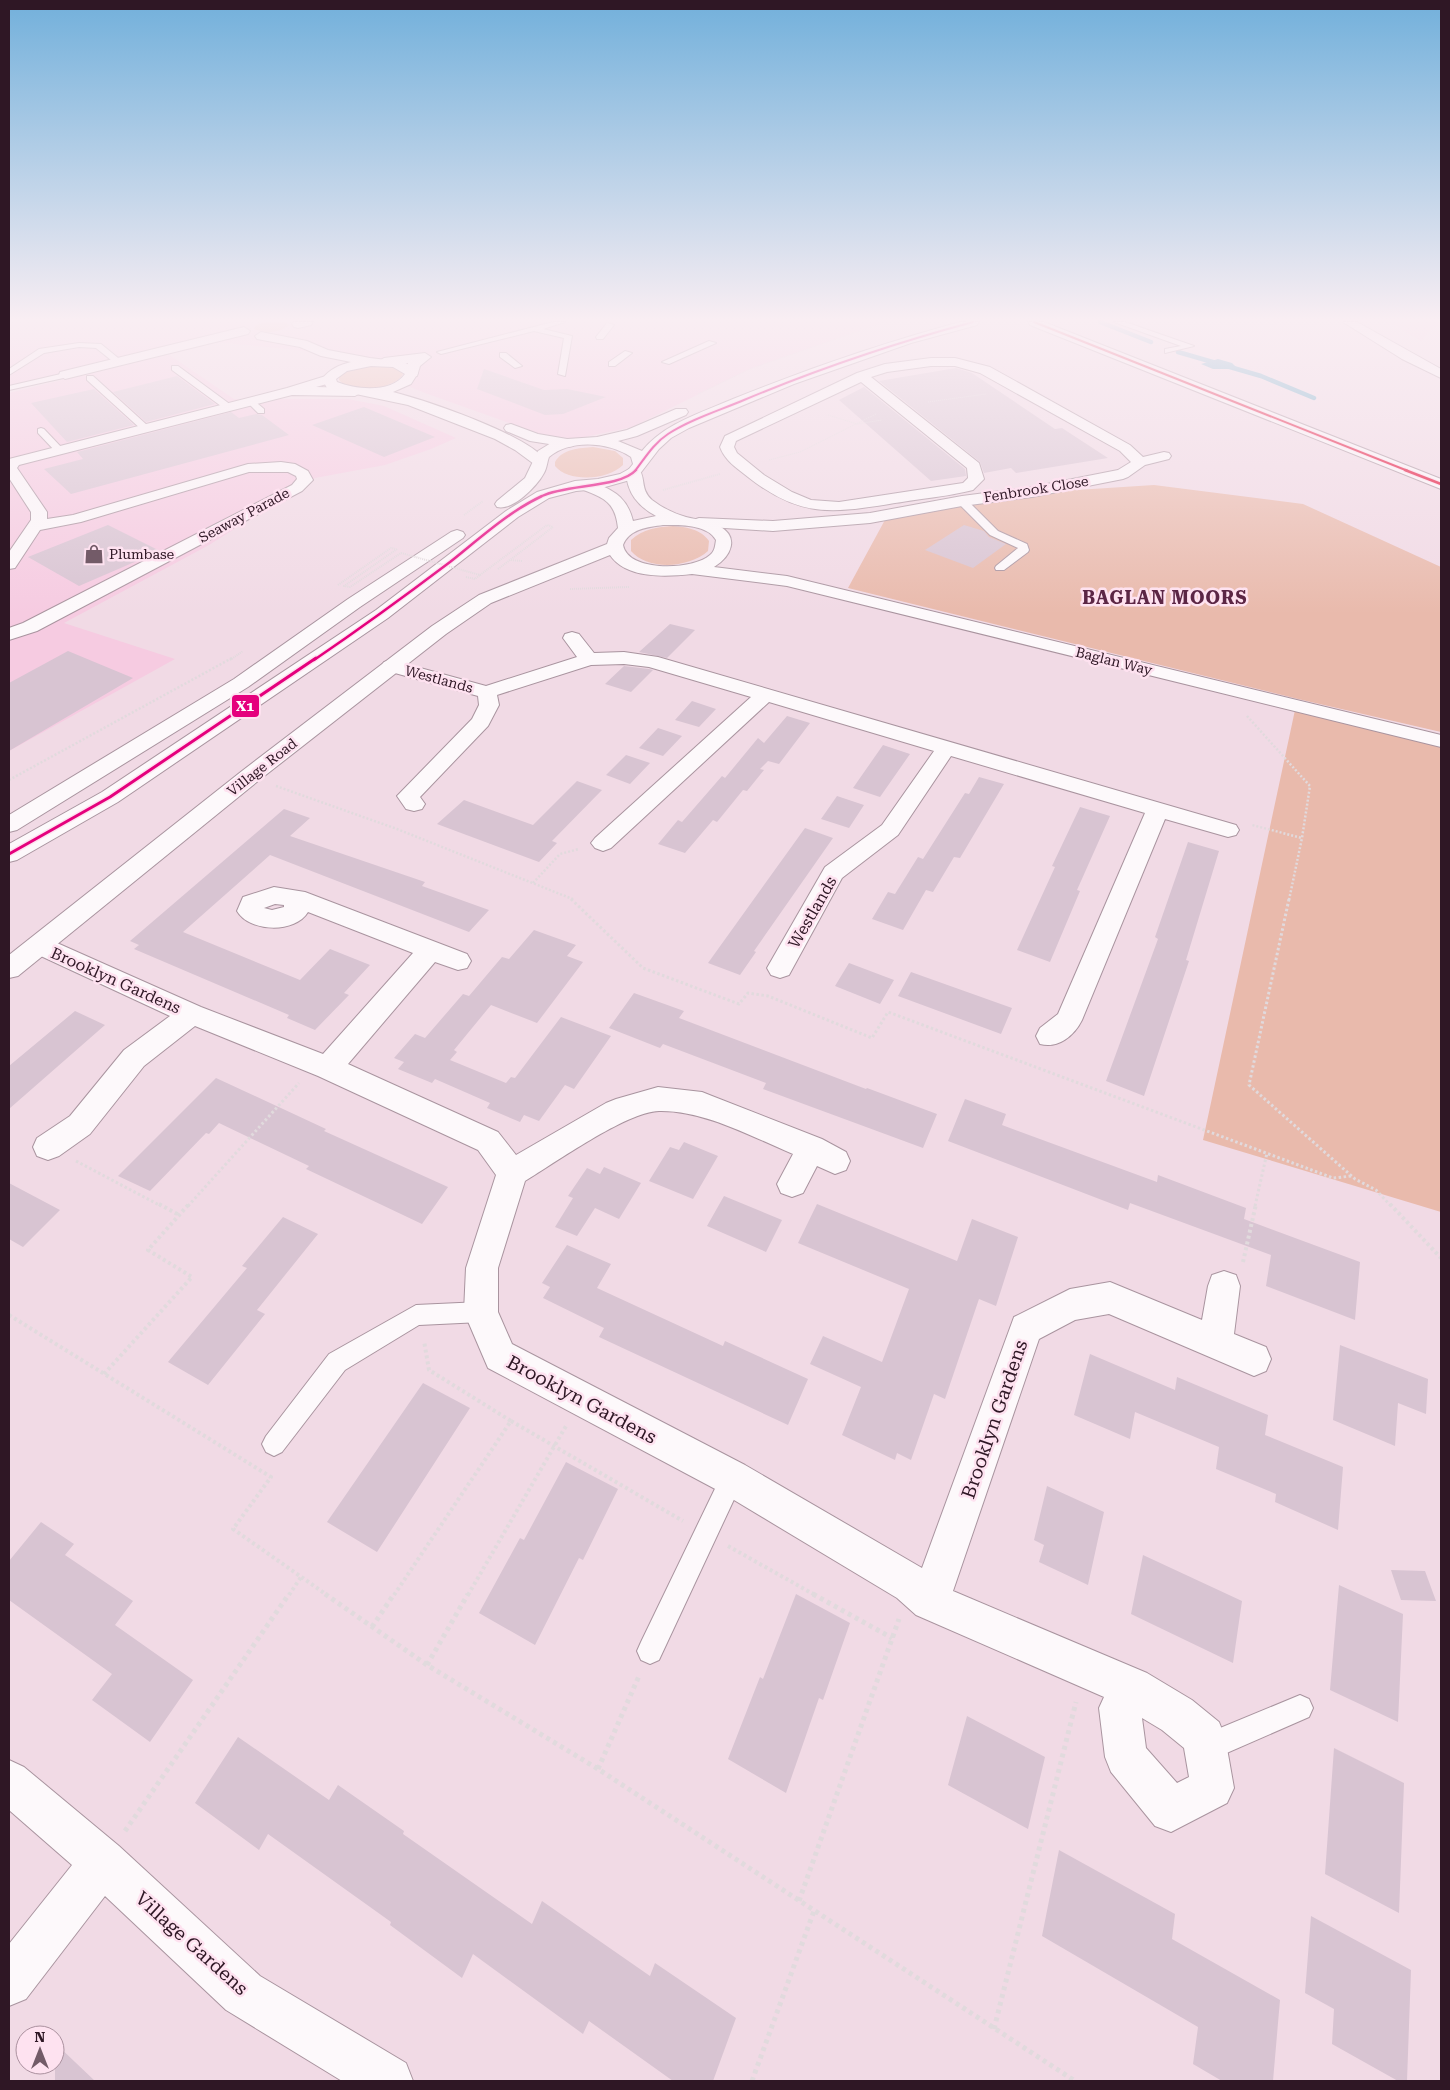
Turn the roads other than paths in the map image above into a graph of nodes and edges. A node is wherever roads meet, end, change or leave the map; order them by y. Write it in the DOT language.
graph roads {
  1 [pos="136,420"];
  2 [pos="178,420"];
  3 [pos="458,420"];
  4 [pos="489,420"];
  5 [pos="663,420"];
  6 [pos="697,420"];
  7 [pos="771,420"];
  8 [pos="917,420"];
  9 [pos="1074,420"];
  10 [pos="1279,420"];
  11 [pos="1300,420"];
  12 [pos="145,428"];
  13 [pos="41,431"];
  14 [pos="598,441"];
  15 [pos="568,443"];
  16 [pos="59,450"];
  17 [pos="1164,456"];
  18 [pos="539,461"];
  19 [pos="1140,462"];
  20 [pos="11,463"];
  21 [pos="637,468"];
  22 [pos="1441,475"];
  23 [pos="1441,484"];
  24 [pos="583,485"];
  25 [pos="962,501"];
  26 [pos="678,520"];
  27 [pos="699,523"];
  28 [pos="36,526"];
  29 [pos="773,526"];
  30 [pos="626,530"];
  31 [pos="615,547"];
  32 [pos="722,548"];
  33 [pos="9,564"];
  34 [pos="635,566"];
  35 [pos="1000,568"];
  36 [pos="692,569"];
  37 [pos="611,570"];
  38 [pos="593,573"];
  39 [pos="787,581"];
  40 [pos="526,583"];
  41 [pos="9,634"];
  42 [pos="572,638"];
  43 [pos="589,659"];
  44 [pos="390,666"];
  45 [pos="487,692"];
  46 [pos="765,695"];
  47 [pos="1441,741"];
  48 [pos="946,748"];
  49 [pos="414,804"];
  50 [pos="1158,809"];
  51 [pos="9,824"];
  52 [pos="1228,830"];
  53 [pos="603,843"];
  54 [pos="9,854"];
  55 [pos="296,898"];
  56 [pos="39,945"];
  57 [pos="430,951"];
  58 [pos="458,961"];
  59 [pos="780,968"];
  60 [pos="9,969"];
  61 [pos="192,1014"];
  62 [pos="1050,1036"];
  63 [pos="322,1066"];
  64 [pos="48,1147"];
  65 [pos="512,1173"];
  66 [pos="792,1184"];
  67 [pos="1224,1286"];
  68 [pos="481,1312"];
  69 [pos="1216,1341"];
  70 [pos="1254,1359"];
  71 [pos="274,1444"];
  72 [pos="732,1478"];
  73 [pos="921,1592"];
  74 [pos="650,1651"];
  75 [pos="1132,1688"];
  76 [pos="1300,1708"];
  77 [pos="1206,1748"];
  78 [pos="9,1782"];
  79 [pos="103,1862"];
  80 [pos="9,1982"];
  81 [pos="388,2081"];
  1 -- 12 [label="lane"];
  2 -- 12 [label="main road"];
  3 -- 18 [label="main road"];
  4 -- 15 [label="main road"];
  5 -- 14 [label="main road"];
  6 -- 21 [label="main road"];
  7 -- 8 [label="main road, Fenbrook Close"];
  9 -- 19 [label="main road, Fenbrook Close"];
  10 -- 23 [label="main road"];
  11 -- 22 [label="main road"];
  12 -- 16 [label="main road"];
  13 -- 16 [label="lane"];
  14 -- 15 [label="main road"];
  14 -- 21 [label="main road"];
  15 -- 18 [label="main road"];
  16 -- 20 [label="main road"];
  17 -- 19 [label="main road"];
  18 -- 51 [label="main road"];
  19 -- 25 [label="main road, Fenbrook Close"];
  20 -- 28 [label="main road"];
  21 -- 24 [label="main road"];
  21 -- 26 [label="main road"];
  24 -- 30 [label="main road"];
  24 -- 54 [label="main road"];
  25 -- 29 [label="main road, Fenbrook Close"];
  25 -- 35 [label="lane"];
  26 -- 27 [label="main road, Fenbrook Close"];
  26 -- 30 [label="main road"];
  27 -- 29 [label="main road, Fenbrook Close"];
  27 -- 32 [label="main road, Baglan Way"];
  28 -- 33 [label="main road"];
  28 -- 41 [label="main road, Seaway Parade"];
  29 -- 32 [label="main road, Fenbrook Close"];
  30 -- 31 [label="main road"];
  31 -- 34 [label="main road"];
  31 -- 40 [label="main road, Village Road"];
  32 -- 36 [label="main road, Fenbrook Close"];
  32 -- 39 [label="main road, Baglan Way"];
  34 -- 36 [label="main road"];
  34 -- 37 [label="main road"];
  36 -- 39 [label="main road, Baglan Way"];
  38 -- 40 [label="main road, Village Road"];
  39 -- 47 [label="main road, Baglan Way"];
  40 -- 44 [label="main road, Village Road"];
  42 -- 43 [label="main road"];
  43 -- 45 [label="main road, Westlands"];
  43 -- 46 [label="main road, Westlands"];
  44 -- 45 [label="main road, Westlands"];
  44 -- 56 [label="main road, Village Road"];
  45 -- 49 [label="main road, Westlands"];
  46 -- 48 [label="main road, Westlands"];
  46 -- 53 [label="main road"];
  48 -- 50 [label="main road, Westlands"];
  48 -- 59 [label="main road, Westlands"];
  50 -- 52 [label="main road, Westlands"];
  50 -- 62 [label="main road"];
  55 -- 57 [label="main road"];
  56 -- 60 [label="main road, Village Road"];
  56 -- 61 [label="main road, Brooklyn Gardens"];
  57 -- 58 [label="main road"];
  57 -- 63 [label="main road"];
  61 -- 63 [label="main road, Brooklyn Gardens"];
  61 -- 64 [label="main road, Brooklyn Gardens"];
  63 -- 65 [label="main road, Brooklyn Gardens"];
  65 -- 66 [label="main road"];
  65 -- 68 [label="main road, Brooklyn Gardens"];
  67 -- 69 [label="main road"];
  68 -- 71 [label="lane"];
  68 -- 72 [label="main road, Brooklyn Gardens"];
  69 -- 70 [label="main road, Brooklyn Gardens"];
  69 -- 73 [label="main road, Brooklyn Gardens"];
  72 -- 73 [label="main road, Brooklyn Gardens"];
  72 -- 74 [label="lane"];
  73 -- 75 [label="main road, Brooklyn Gardens"];
  75 -- 77 [label="main road, Brooklyn Gardens"];
  75 -- 77 [label="main road, Brooklyn Gardens"];
  76 -- 77 [label="lane"];
  78 -- 79 [label="main road, Village Gardens"];
  79 -- 80 [label="main road"];
  79 -- 81 [label="main road, Village Gardens"];
}
